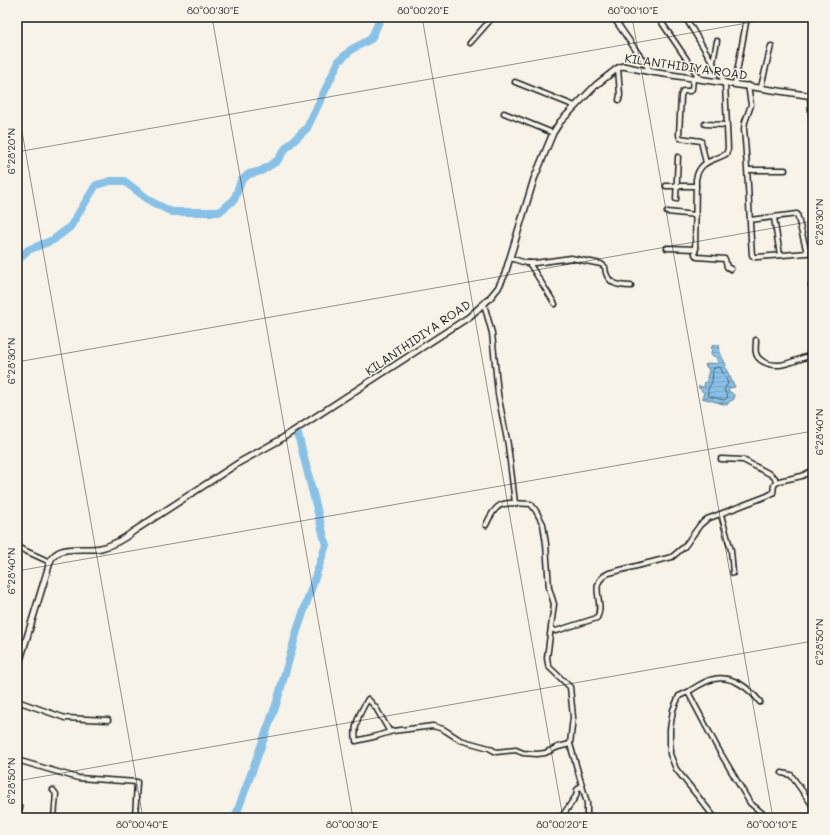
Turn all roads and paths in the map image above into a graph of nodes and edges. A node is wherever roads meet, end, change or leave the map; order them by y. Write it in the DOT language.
graph roads {
  1 [pos="493,17"];
  2 [pos="613,17"];
  3 [pos="658,17"];
  4 [pos="685,17"];
  5 [pos="747,17"];
  6 [pos="717,41"];
  7 [pos="470,43"];
  8 [pos="771,46"];
  9 [pos="713,62"];
  10 [pos="618,68"];
  11 [pos="651,72"];
  12 [pos="693,78"];
  13 [pos="700,79"];
  14 [pos="515,82"];
  15 [pos="725,83"];
  16 [pos="735,84"];
  17 [pos="748,85"];
  18 [pos="761,87"];
  19 [pos="812,96"];
  20 [pos="619,100"];
  21 [pos="575,106"];
  22 [pos="504,113"];
  23 [pos="705,124"];
  24 [pos="726,126"];
  25 [pos="553,133"];
  26 [pos="813,140"];
  27 [pos="678,157"];
  28 [pos="706,163"];
  29 [pos="748,170"];
  30 [pos="785,170"];
  31 [pos="666,186"];
  32 [pos="676,186"];
  33 [pos="696,186"];
  34 [pos="676,199"];
  35 [pos="667,212"];
  36 [pos="696,215"];
  37 [pos="774,218"];
  38 [pos="750,220"];
  39 [pos="667,248"];
  40 [pos="696,249"];
  41 [pos="780,255"];
  42 [pos="510,258"];
  43 [pos="529,263"];
  44 [pos="731,269"];
  45 [pos="631,286"];
  46 [pos="484,304"];
  47 [pos="555,304"];
  48 [pos="756,340"];
  49 [pos="813,355"];
  50 [pos="721,459"];
  51 [pos="813,470"];
  52 [pos="776,482"];
  53 [pos="514,503"];
  54 [pos="721,515"];
  55 [pos="486,524"];
  56 [pos="17,547"];
  57 [pos="50,562"];
  58 [pos="733,574"];
  59 [pos="551,629"];
  60 [pos="17,670"];
  61 [pos="688,692"];
  62 [pos="17,701"];
  63 [pos="760,702"];
  64 [pos="108,720"];
  65 [pos="390,732"];
  66 [pos="570,744"];
  67 [pos="17,760"];
  68 [pos="782,773"];
  69 [pos="582,785"];
  70 [pos="53,790"];
  71 [pos="813,806"];
  72 [pos="54,818"];
  73 [pos="135,818"];
  74 [pos="550,818"];
  75 [pos="553,818"];
  76 [pos="561,818"];
  77 [pos="586,818"];
  78 [pos="715,818"];
  79 [pos="768,818"];
  1 -- 7 [label="street"];
  2 -- 11 [label="street"];
  3 -- 13 [label="street"];
  4 -- 9 [label="street"];
  5 -- 16 [label="street"];
  6 -- 9 [label="street"];
  8 -- 18 [label="street"];
  9 -- 15 [label="street"];
  10 -- 11 [label="street, KILANTHIDIYA ROAD"];
  10 -- 20 [label="street"];
  10 -- 21 [label="street, KILANTHIDIYA ROAD"];
  11 -- 12 [label="street, KILANTHIDIYA ROAD"];
  12 -- 13 [label="street, KILANTHIDIYA ROAD"];
  12 -- 28 [label="street"];
  13 -- 15 [label="street, KILANTHIDIYA ROAD"];
  14 -- 21 [label="street"];
  15 -- 16 [label="street, KILANTHIDIYA ROAD"];
  15 -- 24 [label="street"];
  16 -- 17 [label="street, KILANTHIDIYA ROAD"];
  17 -- 18 [label="street, KILANTHIDIYA ROAD"];
  17 -- 29 [label="street"];
  18 -- 19 [label="street, KILANTHIDIYA ROAD"];
  19 -- 26 [label="street"];
  21 -- 25 [label="street, KILANTHIDIYA ROAD"];
  22 -- 25 [label="street"];
  23 -- 24 [label="street"];
  24 -- 28 [label="street"];
  25 -- 42 [label="street, KILANTHIDIYA ROAD"];
  27 -- 32 [label="street"];
  28 -- 33 [label="street"];
  29 -- 30 [label="street"];
  29 -- 38 [label="street"];
  31 -- 32 [label="street"];
  32 -- 33 [label="street"];
  32 -- 34 [label="street"];
  33 -- 36 [label="street"];
  35 -- 36 [label="street"];
  36 -- 40 [label="street"];
  37 -- 38 [label="street"];
  37 -- 41 [label="street"];
  37 -- 41 [label="street"];
  38 -- 41 [label="street"];
  39 -- 40 [label="street"];
  40 -- 44 [label="street"];
  42 -- 43 [label="street"];
  42 -- 46 [label="street, KILANTHIDIYA ROAD"];
  43 -- 45 [label="street"];
  43 -- 47 [label="street"];
  46 -- 53 [label="street"];
  46 -- 57 [label="street, KILANTHIDIYA ROAD"];
  48 -- 49 [label="street"];
  50 -- 52 [label="street"];
  51 -- 52 [label="street"];
  52 -- 54 [label="street"];
  53 -- 55 [label="street"];
  53 -- 59 [label="street"];
  54 -- 58 [label="street"];
  54 -- 59 [label="street"];
  56 -- 57 [label="street"];
  57 -- 60 [label="street"];
  59 -- 66 [label="street"];
  61 -- 63 [label="street"];
  61 -- 78 [label="street"];
  61 -- 79 [label="street"];
  62 -- 64 [label="street"];
  65 -- 65 [label="street"];
  65 -- 66 [label="street"];
  66 -- 69 [label="street"];
  67 -- 73 [label="street"];
  68 -- 71 [label="street"];
  69 -- 76 [label="street"];
  69 -- 77 [label="street"];
  70 -- 72 [label="street"];
  74 -- 75 [label="street"];
}
